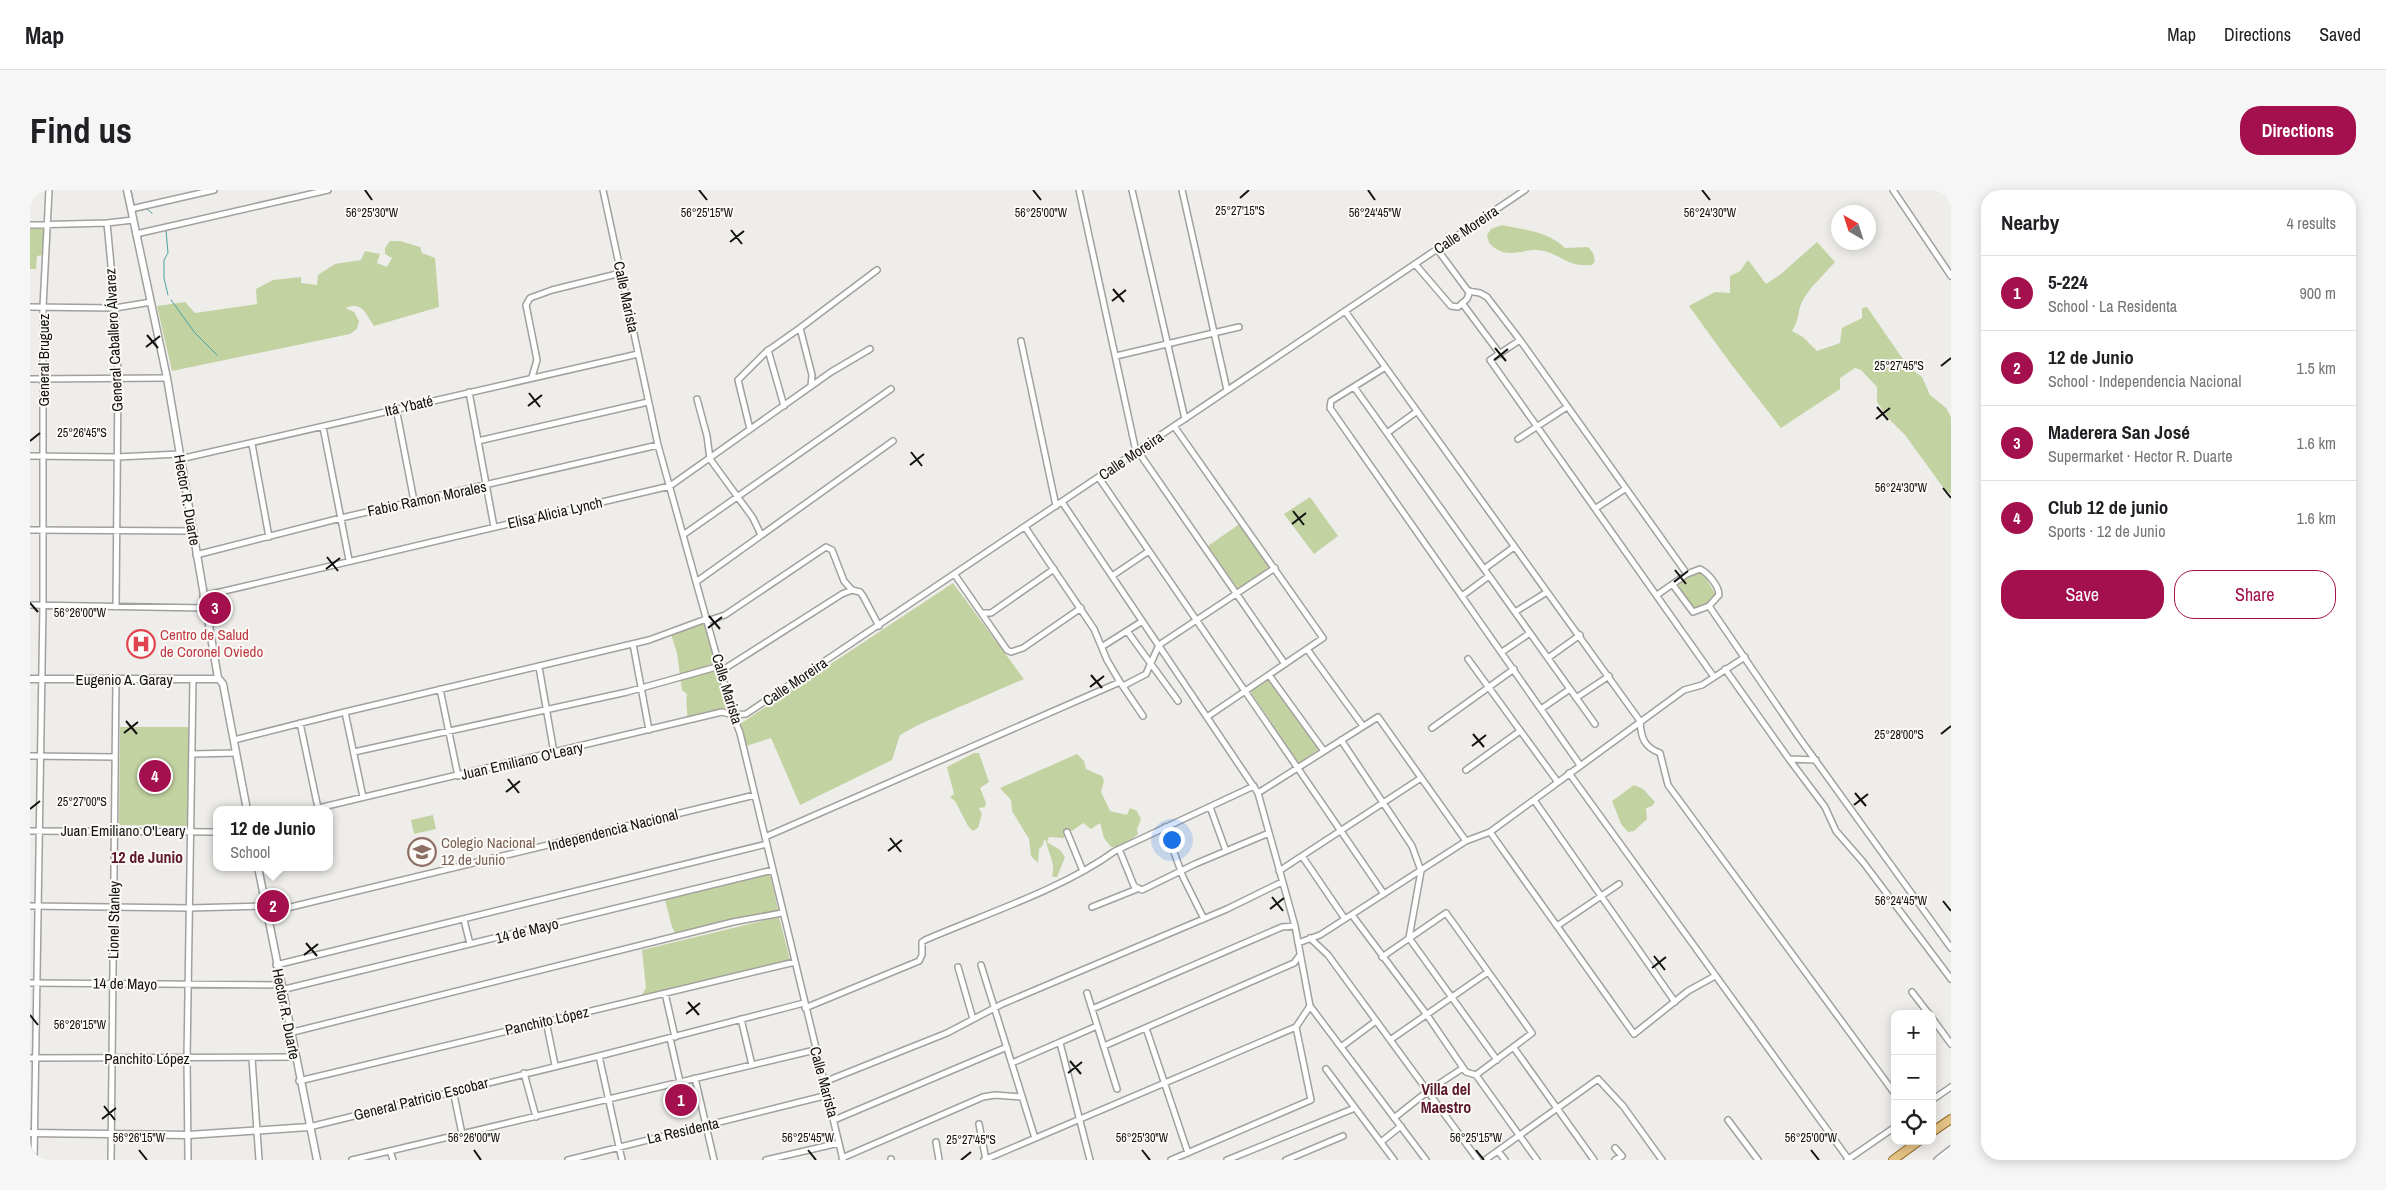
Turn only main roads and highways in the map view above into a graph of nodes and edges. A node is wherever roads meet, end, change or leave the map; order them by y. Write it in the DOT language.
graph roads {
  1 [pos="1951,1119"];
  2 [pos="1936,1129"];
  3 [pos="1914,1145"];
  4 [pos="1893,1160"];
  1 -- 2 [label="main road"];
  3 -- 4 [label="main road"];
}
